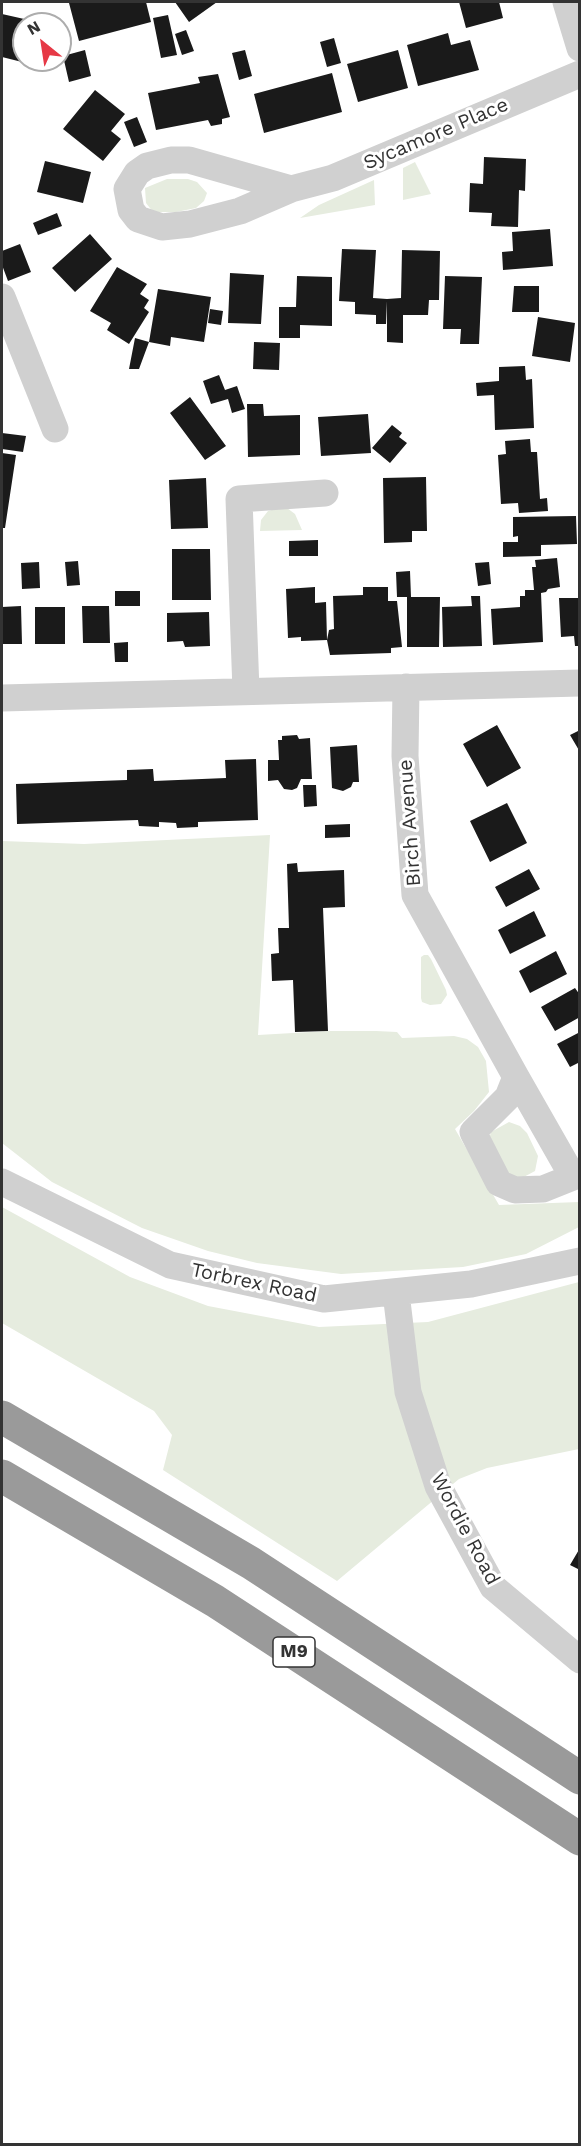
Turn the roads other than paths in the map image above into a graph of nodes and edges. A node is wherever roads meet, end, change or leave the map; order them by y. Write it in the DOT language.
graph roads {
  1 [pos="566,2"];
  2 [pos="579,48"];
  3 [pos="579,74"];
  4 [pos="291,189"];
  5 [pos="2,297"];
  6 [pos="55,429"];
  7 [pos="326,493"];
  8 [pos="579,683"];
  9 [pos="406,687"];
  10 [pos="246,691"];
  11 [pos="2,698"];
  12 [pos="516,1077"];
  13 [pos="2,1182"];
  14 [pos="579,1261"];
  15 [pos="396,1293"];
  16 [pos="2,1417"];
  17 [pos="2,1476"];
  18 [pos="579,1660"];
  19 [pos="579,1778"];
  20 [pos="579,1839"];
  1 -- 2 [label="street"];
  3 -- 4 [label="street, Sycamore Place"];
  4 -- 4 [label="street, Sycamore Place"];
  5 -- 6 [label="street"];
  7 -- 10 [label="street"];
  8 -- 9 [label="street"];
  9 -- 10 [label="street"];
  9 -- 12 [label="street, Birch Avenue"];
  10 -- 11 [label="street"];
  13 -- 15 [label="street, Torbrex Road"];
  14 -- 15 [label="street, Torbrex Road"];
  15 -- 18 [label="street, Wordie Road"];
  16 -- 19 [label="highway, M9"];
  17 -- 20 [label="highway, M9"];
}
